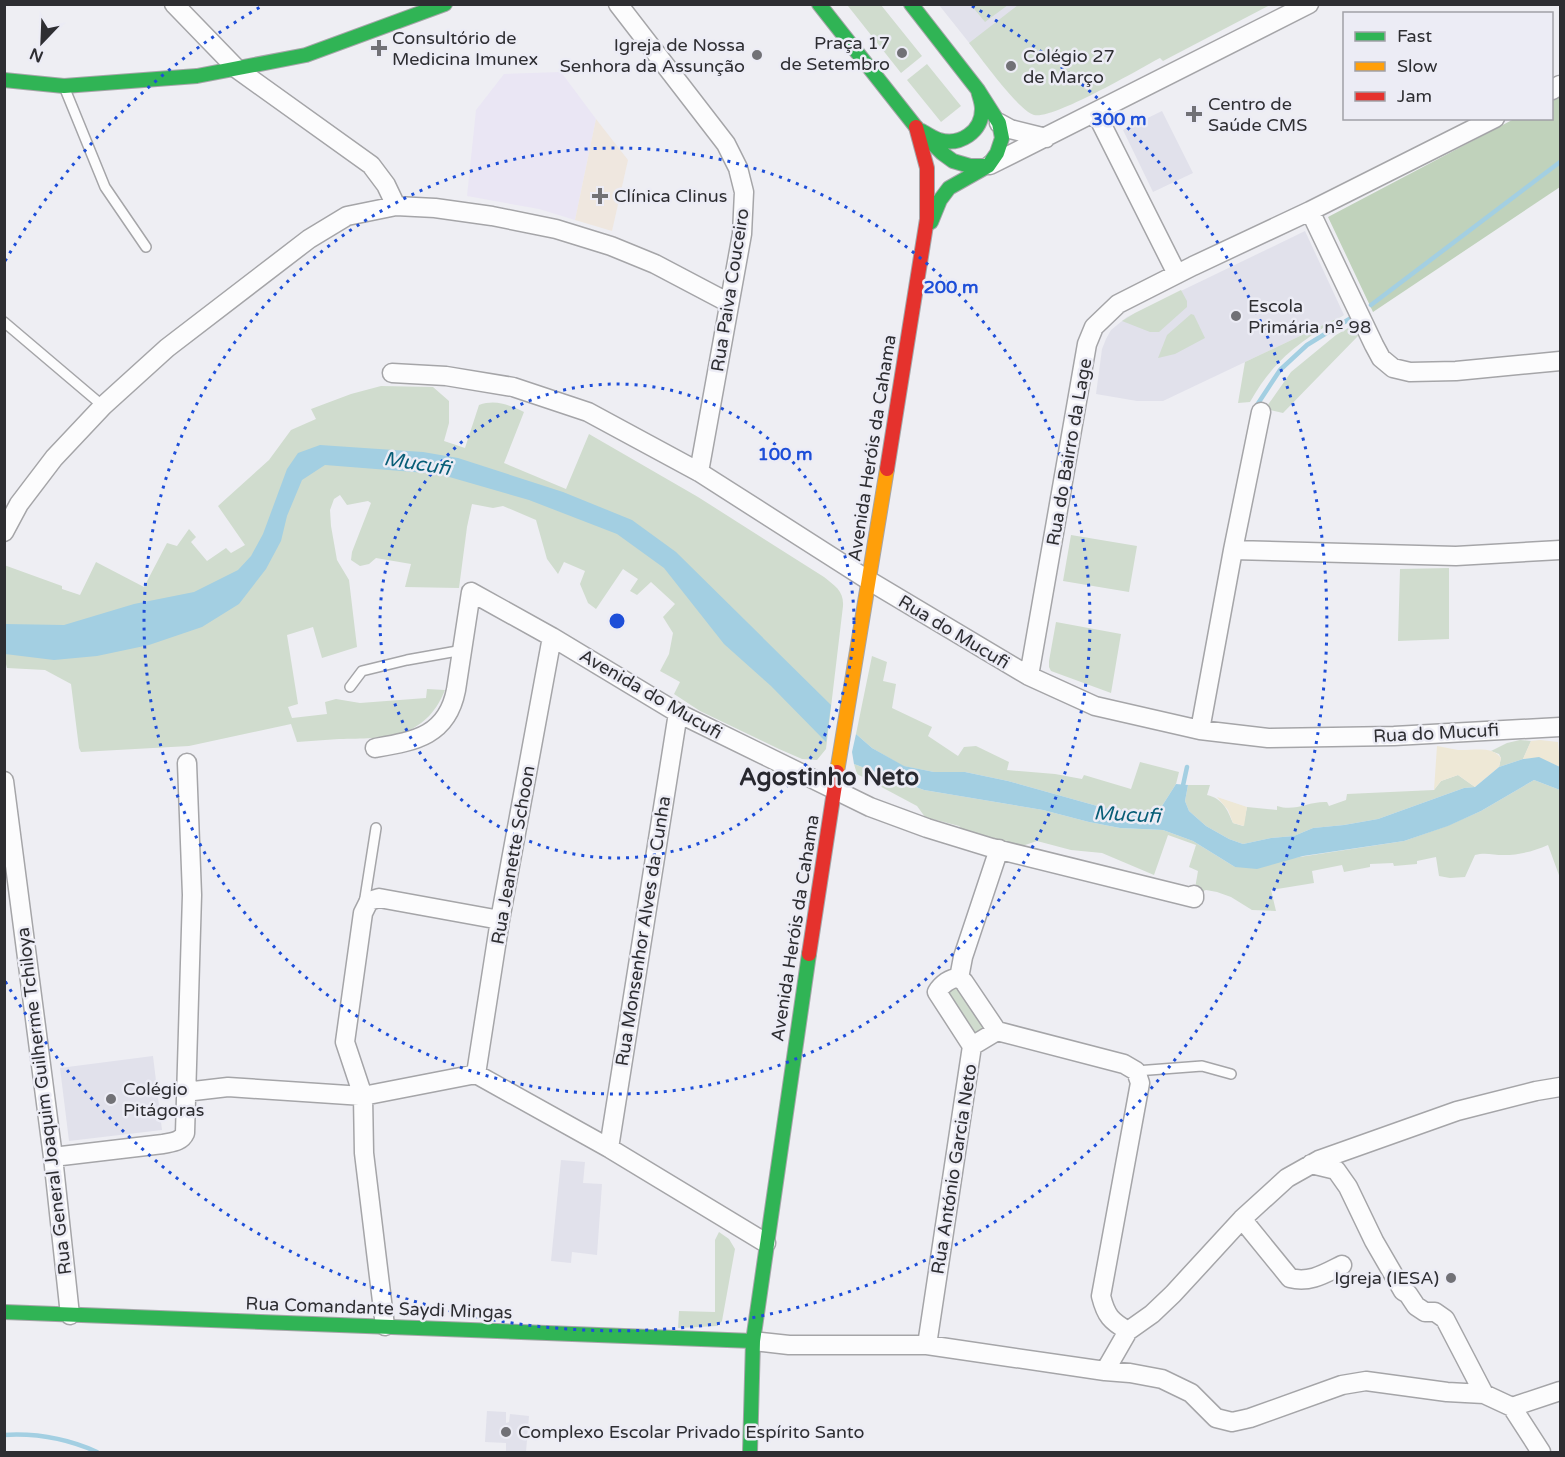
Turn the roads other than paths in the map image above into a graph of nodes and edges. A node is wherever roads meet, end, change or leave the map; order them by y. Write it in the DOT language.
graph roads {
  1 [pos="174,4"];
  2 [pos="445,4"];
  3 [pos="618,4"];
  4 [pos="819,4"];
  5 [pos="911,4"];
  6 [pos="1309,4"];
  7 [pos="237,69"];
  8 [pos="4,80"];
  9 [pos="64,86"];
  10 [pos="978,90"];
  11 [pos="1096,113"];
  12 [pos="1491,120"];
  13 [pos="999,123"];
  14 [pos="916,127"];
  15 [pos="1046,138"];
  16 [pos="988,166"];
  17 [pos="396,206"];
  18 [pos="1310,211"];
  19 [pos="926,234"];
  20 [pos="146,247"];
  21 [pos="1177,274"];
  22 [pos="729,303"];
  23 [pos="4,322"];
  24 [pos="1560,361"];
  25 [pos="392,373"];
  26 [pos="103,406"];
  27 [pos="1260,412"];
  28 [pos="699,472"];
  29 [pos="4,532"];
  30 [pos="1233,550"];
  31 [pos="1560,550"];
  32 [pos="868,580"];
  33 [pos="552,637"];
  34 [pos="463,650"];
  35 [pos="1029,676"];
  36 [pos="350,687"];
  37 [pos="678,713"];
  38 [pos="1560,727"];
  39 [pos="1200,730"];
  40 [pos="375,748"];
  41 [pos="187,763"];
  42 [pos="4,781"];
  43 [pos="834,789"];
  44 [pos="376,828"];
  45 [pos="999,849"];
  46 [pos="1194,895"];
  47 [pos="363,913"];
  48 [pos="500,920"];
  49 [pos="959,978"];
  50 [pos="997,1031"];
  51 [pos="972,1046"];
  52 [pos="1136,1071"];
  53 [pos="476,1074"];
  54 [pos="1231,1074"];
  55 [pos="1560,1088"];
  56 [pos="185,1092"];
  57 [pos="363,1096"];
  58 [pos="609,1148"];
  59 [pos="53,1157"];
  60 [pos="1311,1164"];
  61 [pos="1242,1218"];
  62 [pos="766,1243"];
  63 [pos="1342,1265"];
  64 [pos="4,1312"];
  65 [pos="70,1315"];
  66 [pos="385,1326"];
  67 [pos="1128,1331"];
  68 [pos="753,1341"];
  69 [pos="927,1345"];
  70 [pos="1105,1371"];
  71 [pos="1560,1390"];
  72 [pos="1484,1394"];
  73 [pos="1512,1407"];
  74 [pos="750,1452"];
  75 [pos="1541,1452"];
  1 -- 7 [label="street"];
  2 -- 7 [label="street"];
  3 -- 22 [label="street, Rua Paiva Couceiro"];
  4 -- 14 [label="street"];
  5 -- 10 [label="street"];
  6 -- 11 [label="street"];
  7 -- 9 [label="street"];
  7 -- 17 [label="street"];
  8 -- 9 [label="street"];
  9 -- 20 [label="lane"];
  10 -- 13 [label="street"];
  10 -- 14 [label="street"];
  11 -- 15 [label="street"];
  11 -- 21 [label="street"];
  12 -- 18 [label="street, Rua do Bairro da Lage"];
  13 -- 15 [label="street"];
  13 -- 16 [label="street"];
  14 -- 16 [label="street"];
  14 -- 19 [label="street, Avenida Heróis da Cahama"];
  15 -- 16 [label="street"];
  16 -- 19 [label="street, Avenida Heróis da Cahama"];
  17 -- 22 [label="street"];
  17 -- 26 [label="street"];
  18 -- 21 [label="street, Rua do Bairro da Lage"];
  18 -- 24 [label="street"];
  19 -- 32 [label="street, Avenida Heróis da Cahama"];
  21 -- 35 [label="street, Rua do Bairro da Lage"];
  22 -- 28 [label="street, Rua Paiva Couceiro"];
  23 -- 26 [label="lane"];
  25 -- 28 [label="street, Rua do Mucufi"];
  26 -- 29 [label="street"];
  27 -- 30 [label="street"];
  28 -- 32 [label="street, Rua do Mucufi"];
  30 -- 31 [label="street"];
  30 -- 39 [label="street"];
  32 -- 35 [label="street, Rua do Mucufi"];
  32 -- 43 [label="street, Avenida Heróis da Cahama"];
  33 -- 34 [label="street, Avenida do Mucufi"];
  33 -- 37 [label="street, Avenida do Mucufi"];
  33 -- 48 [label="street, Rua Jeanette Schoon"];
  34 -- 36 [label="lane"];
  34 -- 40 [label="street"];
  35 -- 39 [label="street, Rua do Mucufi"];
  37 -- 43 [label="street, Avenida do Mucufi"];
  37 -- 58 [label="street, Rua Monsenhor Alves da Cunha"];
  38 -- 39 [label="street, Rua do Mucufi"];
  41 -- 56 [label="street"];
  42 -- 59 [label="street, Rua General Joaquim Guilherme Tchiloya"];
  43 -- 45 [label="street, Avenida do Mucufi"];
  43 -- 62 [label="street, Avenida Heróis da Cahama"];
  44 -- 47 [label="lane"];
  45 -- 46 [label="street, Avenida do Mucufi"];
  45 -- 49 [label="street"];
  47 -- 48 [label="street"];
  47 -- 57 [label="street"];
  48 -- 53 [label="street, Rua Jeanette Schoon"];
  49 -- 50 [label="street"];
  49 -- 51 [label="street"];
  50 -- 51 [label="street, Rua António Garcia Neto"];
  50 -- 52 [label="street"];
  51 -- 69 [label="street, Rua António Garcia Neto"];
  52 -- 54 [label="lane"];
  52 -- 67 [label="street"];
  53 -- 57 [label="street"];
  53 -- 58 [label="street"];
  55 -- 60 [label="street"];
  56 -- 57 [label="street"];
  56 -- 59 [label="street"];
  57 -- 66 [label="street"];
  58 -- 62 [label="street"];
  59 -- 65 [label="street, Rua General Joaquim Guilherme Tchiloya"];
  60 -- 61 [label="street"];
  60 -- 72 [label="street"];
  61 -- 63 [label="street"];
  61 -- 67 [label="street"];
  62 -- 68 [label="street, Avenida Heróis da Cahama"];
  64 -- 65 [label="street, Rua Comandante Saydi Mingas"];
  65 -- 66 [label="street, Rua Comandante Saydi Mingas"];
  66 -- 68 [label="street, Rua Comandante Saydi Mingas"];
  67 -- 70 [label="street"];
  68 -- 69 [label="street"];
  68 -- 74 [label="street, Avenida Heróis da Cahama"];
  69 -- 70 [label="street"];
  70 -- 72 [label="street"];
  71 -- 73 [label="street"];
  72 -- 73 [label="street"];
  73 -- 75 [label="street"];
}
